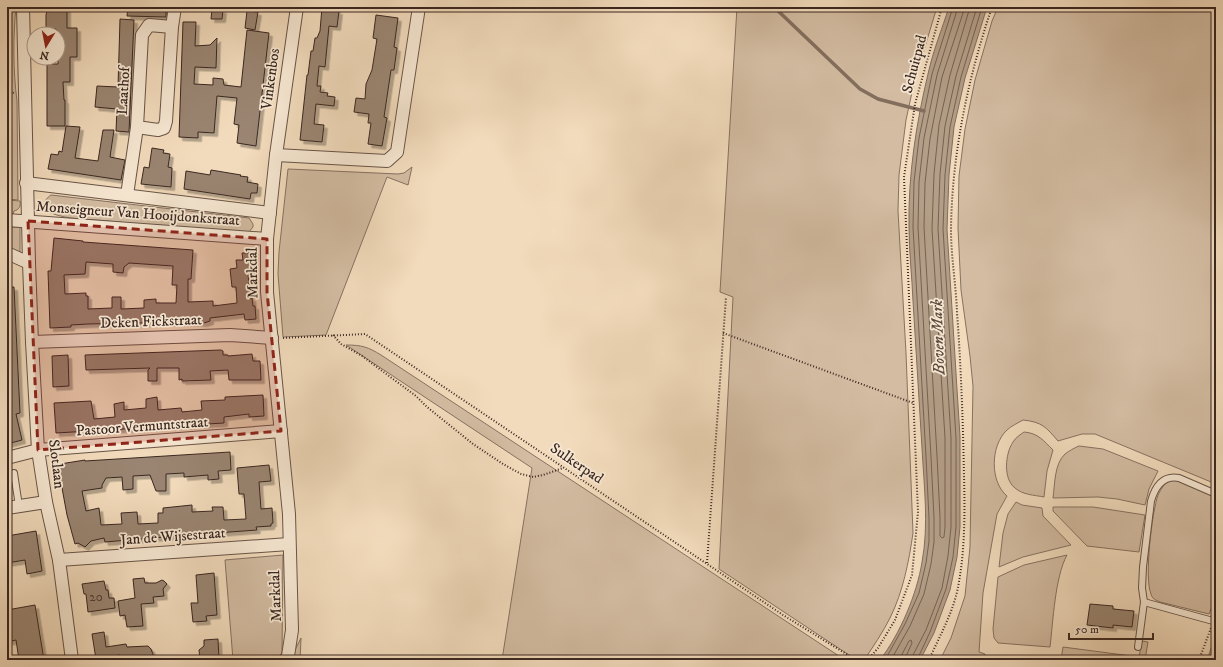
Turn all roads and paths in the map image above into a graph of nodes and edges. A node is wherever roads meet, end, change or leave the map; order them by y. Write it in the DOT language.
graph roads {
  1 [pos="23,7"];
  2 [pos="175,7"];
  3 [pos="296,7"];
  4 [pos="419,7"];
  5 [pos="942,7"];
  6 [pos="992,7"];
  7 [pos="172,27"];
  8 [pos="137,127"];
  9 [pos="276,155"];
  10 [pos="26,183"];
  11 [pos="127,195"];
  12 [pos="270,213"];
  13 [pos="7,220"];
  14 [pos="28,221"];
  15 [pos="267,239"];
  16 [pos="7,253"];
  17 [pos="29,263"];
  18 [pos="726,296"];
  19 [pos="723,333"];
  20 [pos="333,335"];
  21 [pos="272,338"];
  22 [pos="32,342"];
  23 [pos="913,403"];
  24 [pos="281,431"];
  25 [pos="38,450"];
  26 [pos="7,458"];
  27 [pos="564,468"];
  28 [pos="14,473"];
  29 [pos="1216,494"];
  30 [pos="46,502"];
  31 [pos="19,506"];
  32 [pos="7,508"];
  33 [pos="289,544"];
  34 [pos="59,560"];
  35 [pos="706,563"];
  36 [pos="1144,602"];
  37 [pos="1213,621"];
  38 [pos="1138,647"];
  39 [pos="72,660"];
  40 [pos="285,660"];
  41 [pos="856,660"];
  42 [pos="868,660"];
  43 [pos="929,660"];
  44 [pos="1199,660"];
  1 -- 10 [label="street, Slotlaan"];
  2 -- 7 [label="street, Laathof"];
  3 -- 9 [label="street, Vinkenbos"];
  4 -- 9 [label="street"];
  5 -- 23 [label="path, Schuitpad"];
  6 -- 43 [label="path"];
  7 -- 8 [label="street, Laathof"];
  7 -- 8 [label="street, Laathof"];
  8 -- 11 [label="street"];
  9 -- 12 [label="street, Markdal"];
  10 -- 11 [label="street, Monseigneur Van Hooijdonkstraat"];
  10 -- 14 [label="street, Slotlaan"];
  11 -- 12 [label="street, Monseigneur Van Hooijdonkstraat"];
  12 -- 15 [label="street, Markdal"];
  13 -- 14 [label="street, Monseigneur Van Hooijdonkstraat"];
  14 -- 15 [label="street, Monseigneur Van Hooijdonkstraat"];
  14 -- 17 [label="street, Slotlaan"];
  15 -- 21 [label="street, Markdal"];
  16 -- 17 [label="street"];
  17 -- 22 [label="street, Slotlaan"];
  18 -- 19 [label="path"];
  19 -- 23 [label="path"];
  19 -- 35 [label="path"];
  20 -- 21 [label="path, Sulkerpad"];
  20 -- 27 [label="path, Sulkerpad"];
  20 -- 27 [label="path"];
  21 -- 22 [label="street, Deken Fickstraat"];
  21 -- 24 [label="street, Markdal"];
  22 -- 25 [label="street, Slotlaan"];
  23 -- 42 [label="path, Schuitpad"];
  24 -- 25 [label="street, Pastoor Vermuntstraat"];
  24 -- 33 [label="street, Markdal"];
  25 -- 26 [label="street, Pastoor Vermuntstraat"];
  25 -- 30 [label="street, Slotlaan"];
  27 -- 35 [label="path, Sulkerpad"];
  28 -- 31 [label="lane"];
  29 -- 36 [label="lane"];
  30 -- 31 [label="street"];
  30 -- 34 [label="street, Slotlaan"];
  31 -- 32 [label="street"];
  33 -- 34 [label="street, Jan de Wijsestraat"];
  33 -- 40 [label="street, Markdal"];
  34 -- 39 [label="street, Slotlaan"];
  35 -- 41 [label="path, Sulkerpad"];
  36 -- 37 [label="lane"];
  36 -- 38 [label="lane"];
  37 -- 44 [label="path"];
}
